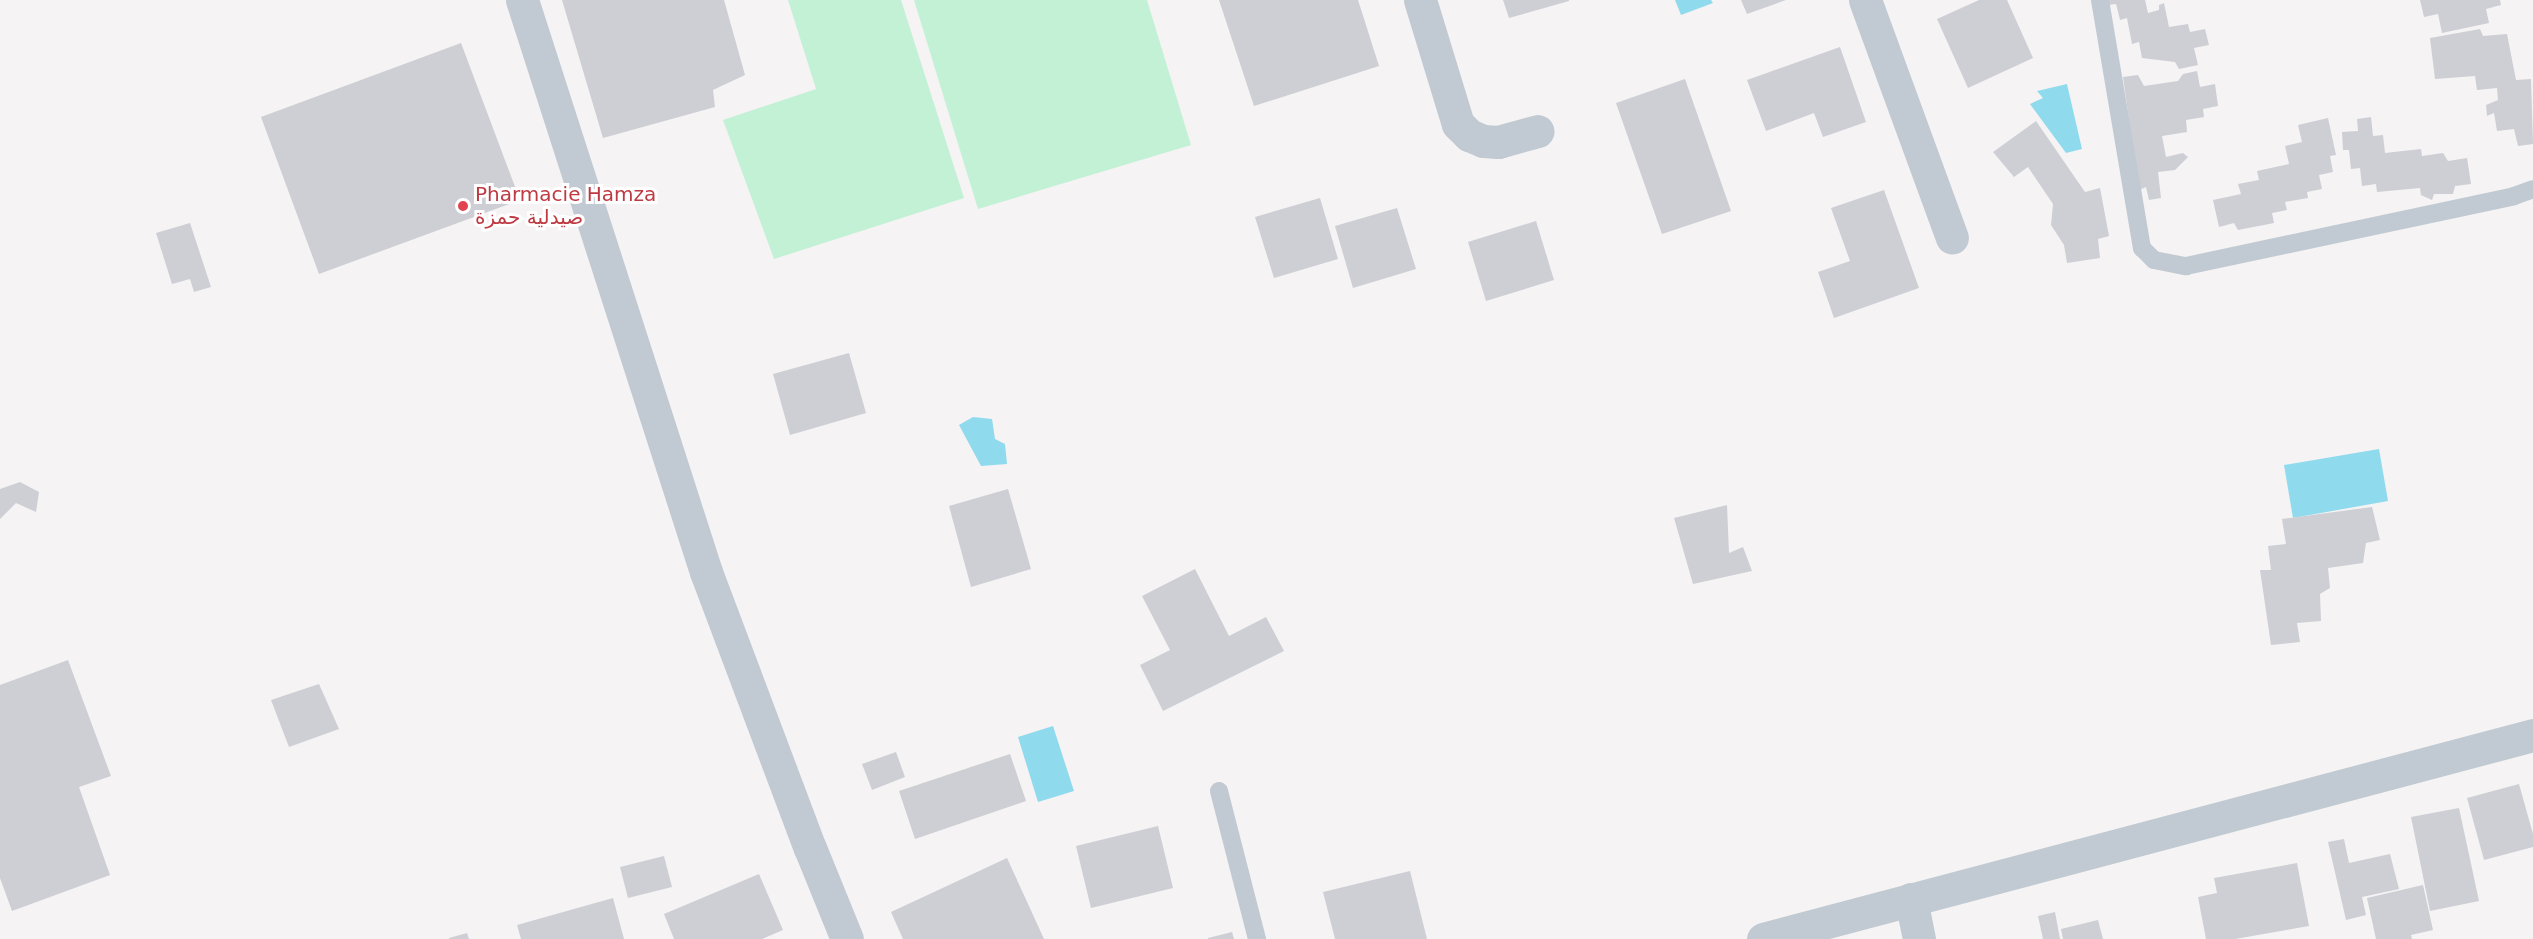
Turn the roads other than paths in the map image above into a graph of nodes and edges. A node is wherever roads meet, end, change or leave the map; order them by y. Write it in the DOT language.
graph roads {
  1 [pos="522,0"];
  2 [pos="1420,0"];
  3 [pos="1865,0"];
  4 [pos="2100,0"];
  5 [pos="1538,131"];
  6 [pos="2533,189"];
  7 [pos="1952,238"];
  8 [pos="2533,735"];
  9 [pos="1219,791"];
  10 [pos="1911,899"];
  11 [pos="847,939"];
  12 [pos="1257,939"];
  13 [pos="1763,939"];
  14 [pos="1919,939"];
  1 -- 11 [label="street"];
  2 -- 5 [label="street"];
  3 -- 7 [label="street"];
  4 -- 6 [label="lane"];
  8 -- 10 [label="street"];
  9 -- 12 [label="lane"];
  10 -- 13 [label="street"];
  10 -- 14 [label="street"];
}
